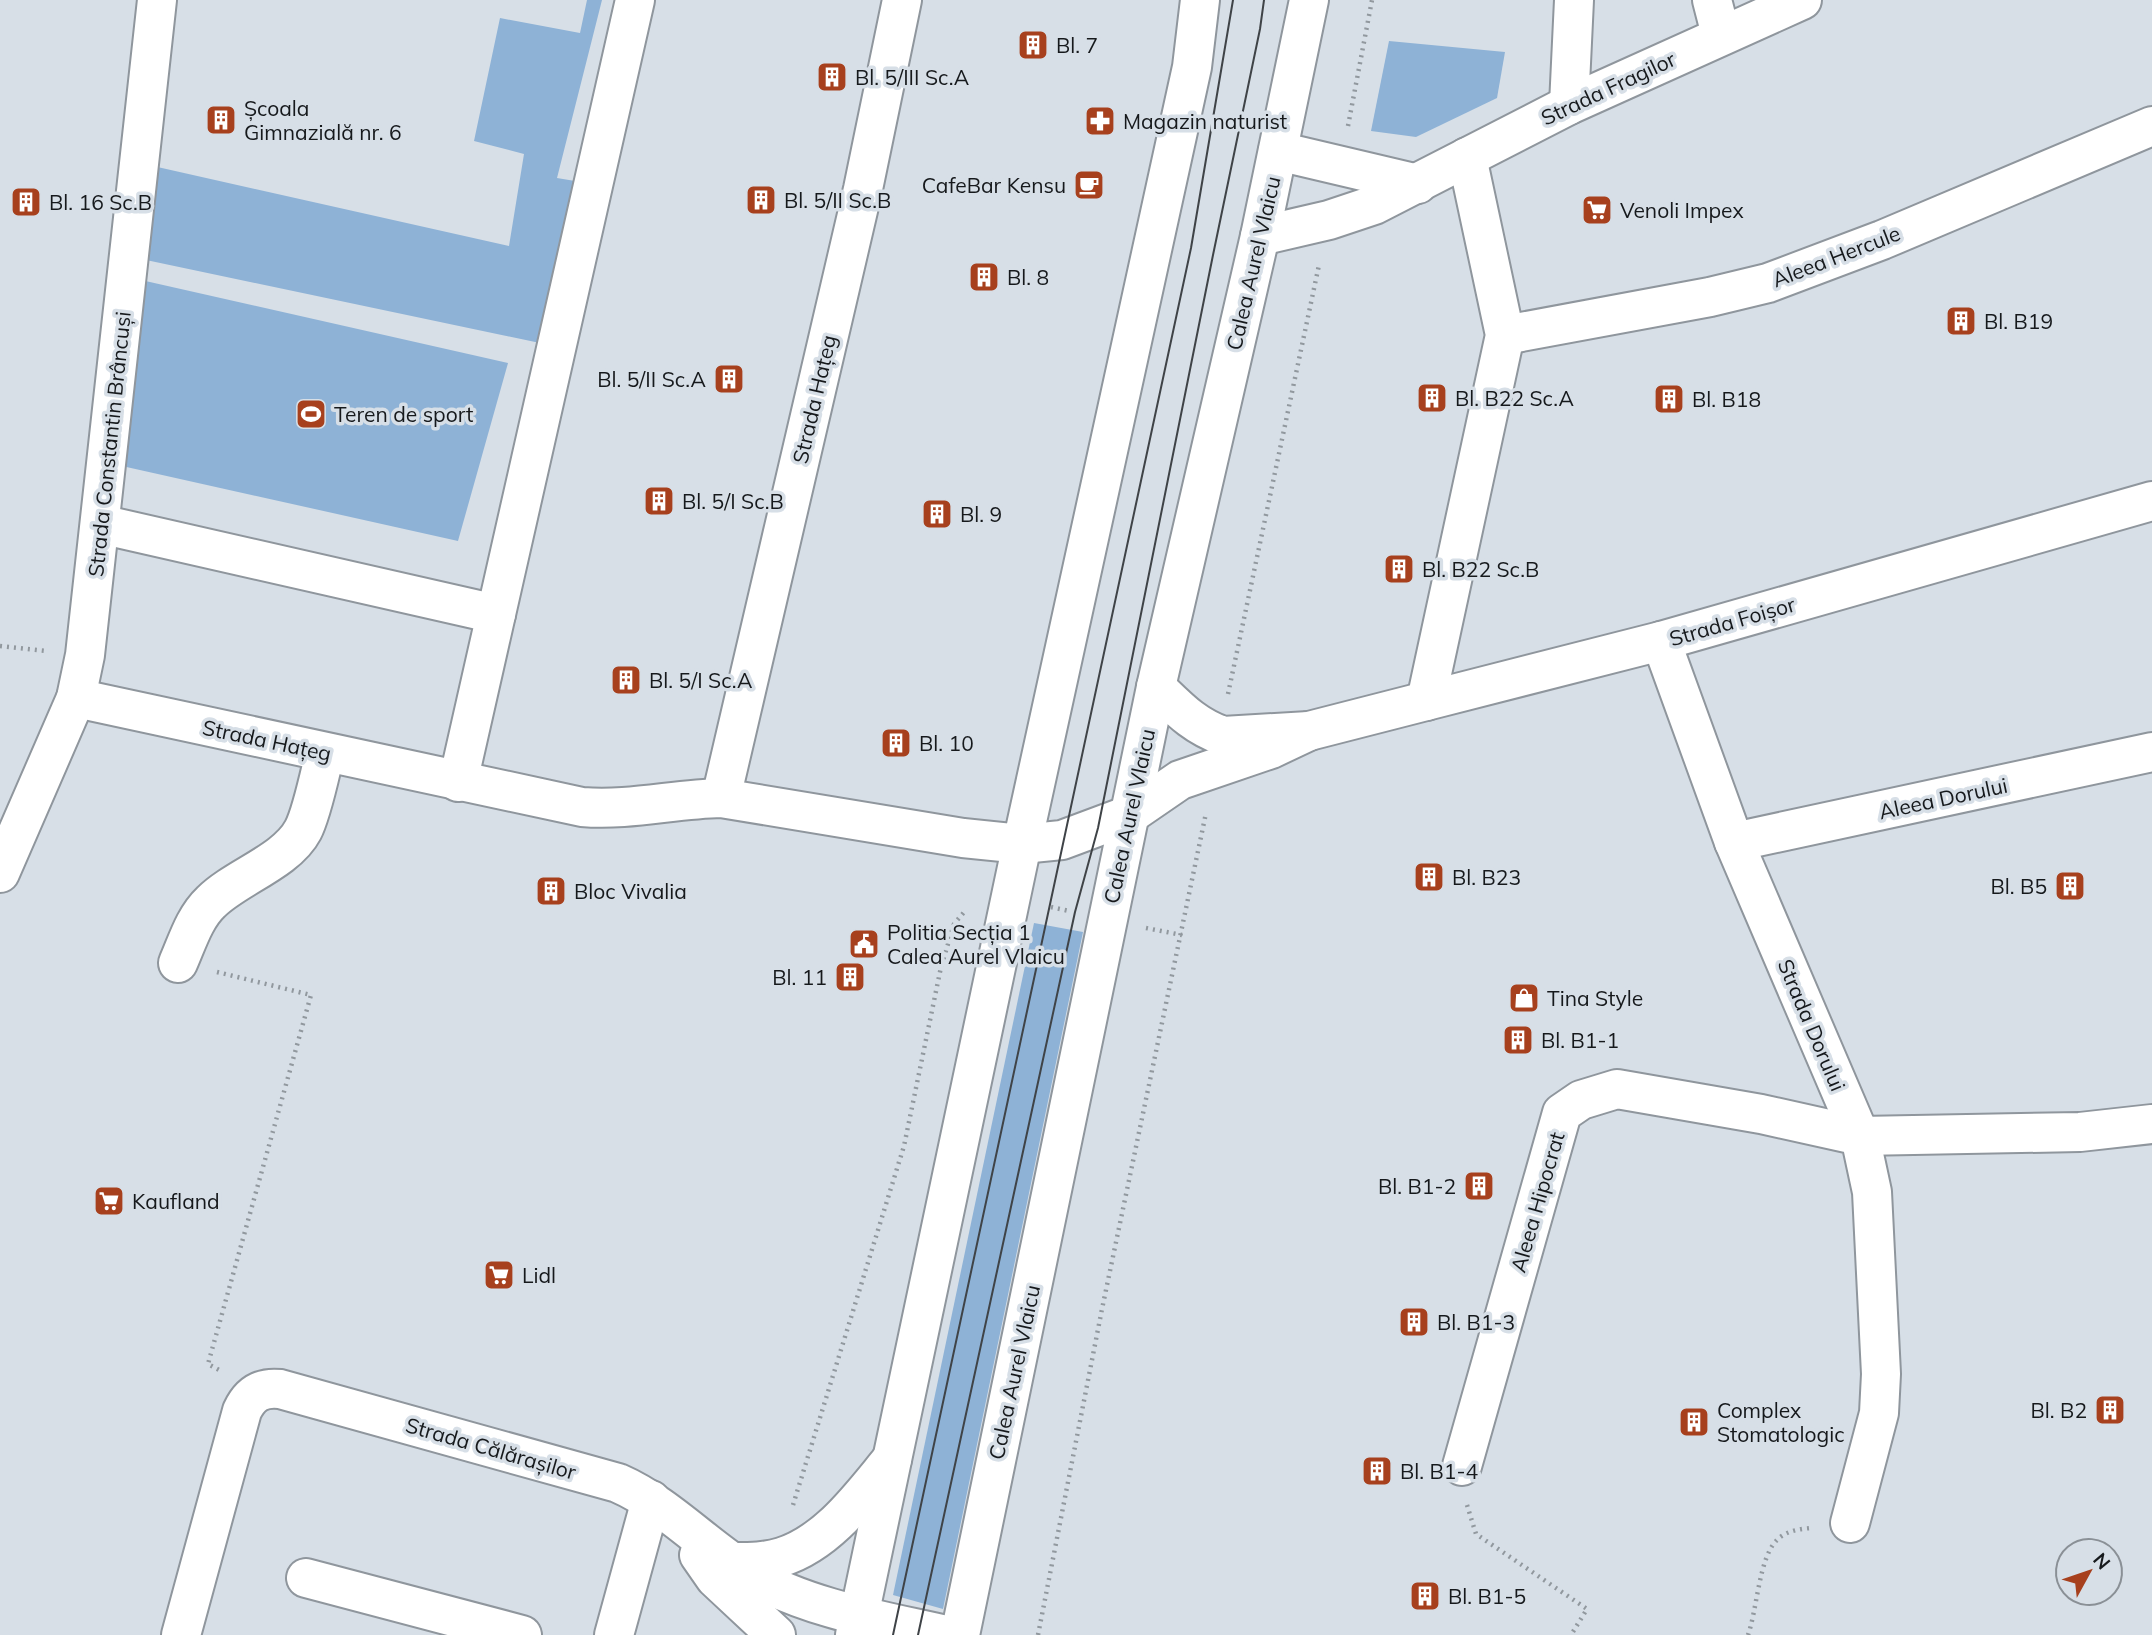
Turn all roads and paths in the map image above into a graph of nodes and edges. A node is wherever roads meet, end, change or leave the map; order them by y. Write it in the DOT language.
graph roads {
  1 [pos="157,0"];
  2 [pos="635,0"];
  3 [pos="902,0"];
  4 [pos="1200,0"];
  5 [pos="1309,0"];
  6 [pos="1372,0"];
  7 [pos="1574,0"];
  8 [pos="1802,0"];
  9 [pos="1716,18"];
  10 [pos="1569,105"];
  11 [pos="2152,126"];
  12 [pos="1278,151"];
  13 [pos="1467,157"];
  14 [pos="1340,166"];
  15 [pos="1418,184"];
  16 [pos="1329,220"];
  17 [pos="1260,236"];
  18 [pos="1505,335"];
  19 [pos="2152,501"];
  20 [pos="100,524"];
  21 [pos="496,614"];
  22 [pos="1661,640"];
  23 [pos="1156,687"];
  24 [pos="76,698"];
  25 [pos="1426,701"];
  26 [pos="1217,750"];
  27 [pos="2152,752"];
  28 [pos="326,753"];
  29 [pos="458,782"];
  30 [pos="721,798"];
  31 [pos="1129,815"];
  32 [pos="1734,842"];
  33 [pos="1022,844"];
  34 [pos="0,873"];
  35 [pos="178,963"];
  36 [pos="2152,1124"];
  37 [pos="1860,1136"];
  38 [pos="257,1392"];
  39 [pos="892,1460"];
  40 [pos="1462,1466"];
  41 [pos="651,1500"];
  42 [pos="1850,1523"];
  43 [pos="688,1530"];
  44 [pos="734,1562"];
  45 [pos="306,1578"];
  46 [pos="858,1625"];
  47 [pos="181,1635"];
  48 [pos="522,1635"];
  49 [pos="614,1635"];
  50 [pos="776,1635"];
  51 [pos="946,1635"];
  52 [pos="960,1635"];
  53 [pos="1038,1635"];
  54 [pos="1571,1635"];
  55 [pos="1748,1635"];
  1 -- 20 [label="street, Strada Constantin Brâncuși"];
  2 -- 21 [label="street"];
  3 -- 30 [label="street, Strada Hațeg"];
  4 -- 33 [label="street"];
  5 -- 12 [label="street, Calea Aurel Vlaicu"];
  6 -- 14 [label="path"];
  7 -- 10 [label="street"];
  8 -- 9 [label="street, Strada Fragilor"];
  9 -- 10 [label="street, Strada Fragilor"];
  10 -- 13 [label="street, Strada Fragilor"];
  11 -- 18 [label="street, Aleea Hercule"];
  12 -- 14 [label="street"];
  12 -- 17 [label="street, Calea Aurel Vlaicu"];
  13 -- 15 [label="street, Strada Fragilor"];
  13 -- 18 [label="street"];
  14 -- 15 [label="street"];
  15 -- 16 [label="street, Strada Fragilor"];
  16 -- 17 [label="street, Strada Fragilor"];
  16 -- 26 [label="path"];
  17 -- 23 [label="street, Calea Aurel Vlaicu"];
  18 -- 25 [label="street"];
  19 -- 22 [label="street, Strada Foișor"];
  20 -- 21 [label="street"];
  20 -- 24 [label="street, Strada Constantin Brâncuși"];
  21 -- 29 [label="street"];
  22 -- 25 [label="street, Strada Foișor"];
  22 -- 32 [label="street, Strada Dorului"];
  23 -- 26 [label="street"];
  23 -- 31 [label="street, Calea Aurel Vlaicu"];
  24 -- 28 [label="street, Strada Hațeg"];
  24 -- 34 [label="street, Strada Constantin Brâncuși"];
  25 -- 26 [label="street, Strada Foișor"];
  26 -- 31 [label="street, Strada Foișor"];
  26 -- 53 [label="path"];
  27 -- 32 [label="street, Aleea Dorului"];
  28 -- 29 [label="street, Strada Hațeg"];
  28 -- 35 [label="street"];
  29 -- 30 [label="street, Strada Hațeg"];
  30 -- 33 [label="street, Strada Hațeg"];
  31 -- 33 [label="street, Strada Hațeg"];
  31 -- 52 [label="street, Calea Aurel Vlaicu"];
  32 -- 37 [label="street, Strada Dorului"];
  33 -- 39 [label="street"];
  35 -- 38 [label="path"];
  36 -- 37 [label="street"];
  37 -- 40 [label="street, Aleea Hipocrat"];
  37 -- 42 [label="street, Strada Dorului"];
  38 -- 41 [label="street, Strada Călărașilor"];
  38 -- 47 [label="street"];
  39 -- 44 [label="street"];
  39 -- 46 [label="street"];
  40 -- 54 [label="path"];
  41 -- 43 [label="street, Strada Călărașilor"];
  41 -- 49 [label="street"];
  42 -- 55 [label="path"];
  43 -- 44 [label="street, Strada Călărașilor"];
  43 -- 50 [label="street"];
  44 -- 46 [label="street, Strada Călărașilor"];
  45 -- 48 [label="street"];
  46 -- 51 [label="street, Strada Călărașilor"];
}
